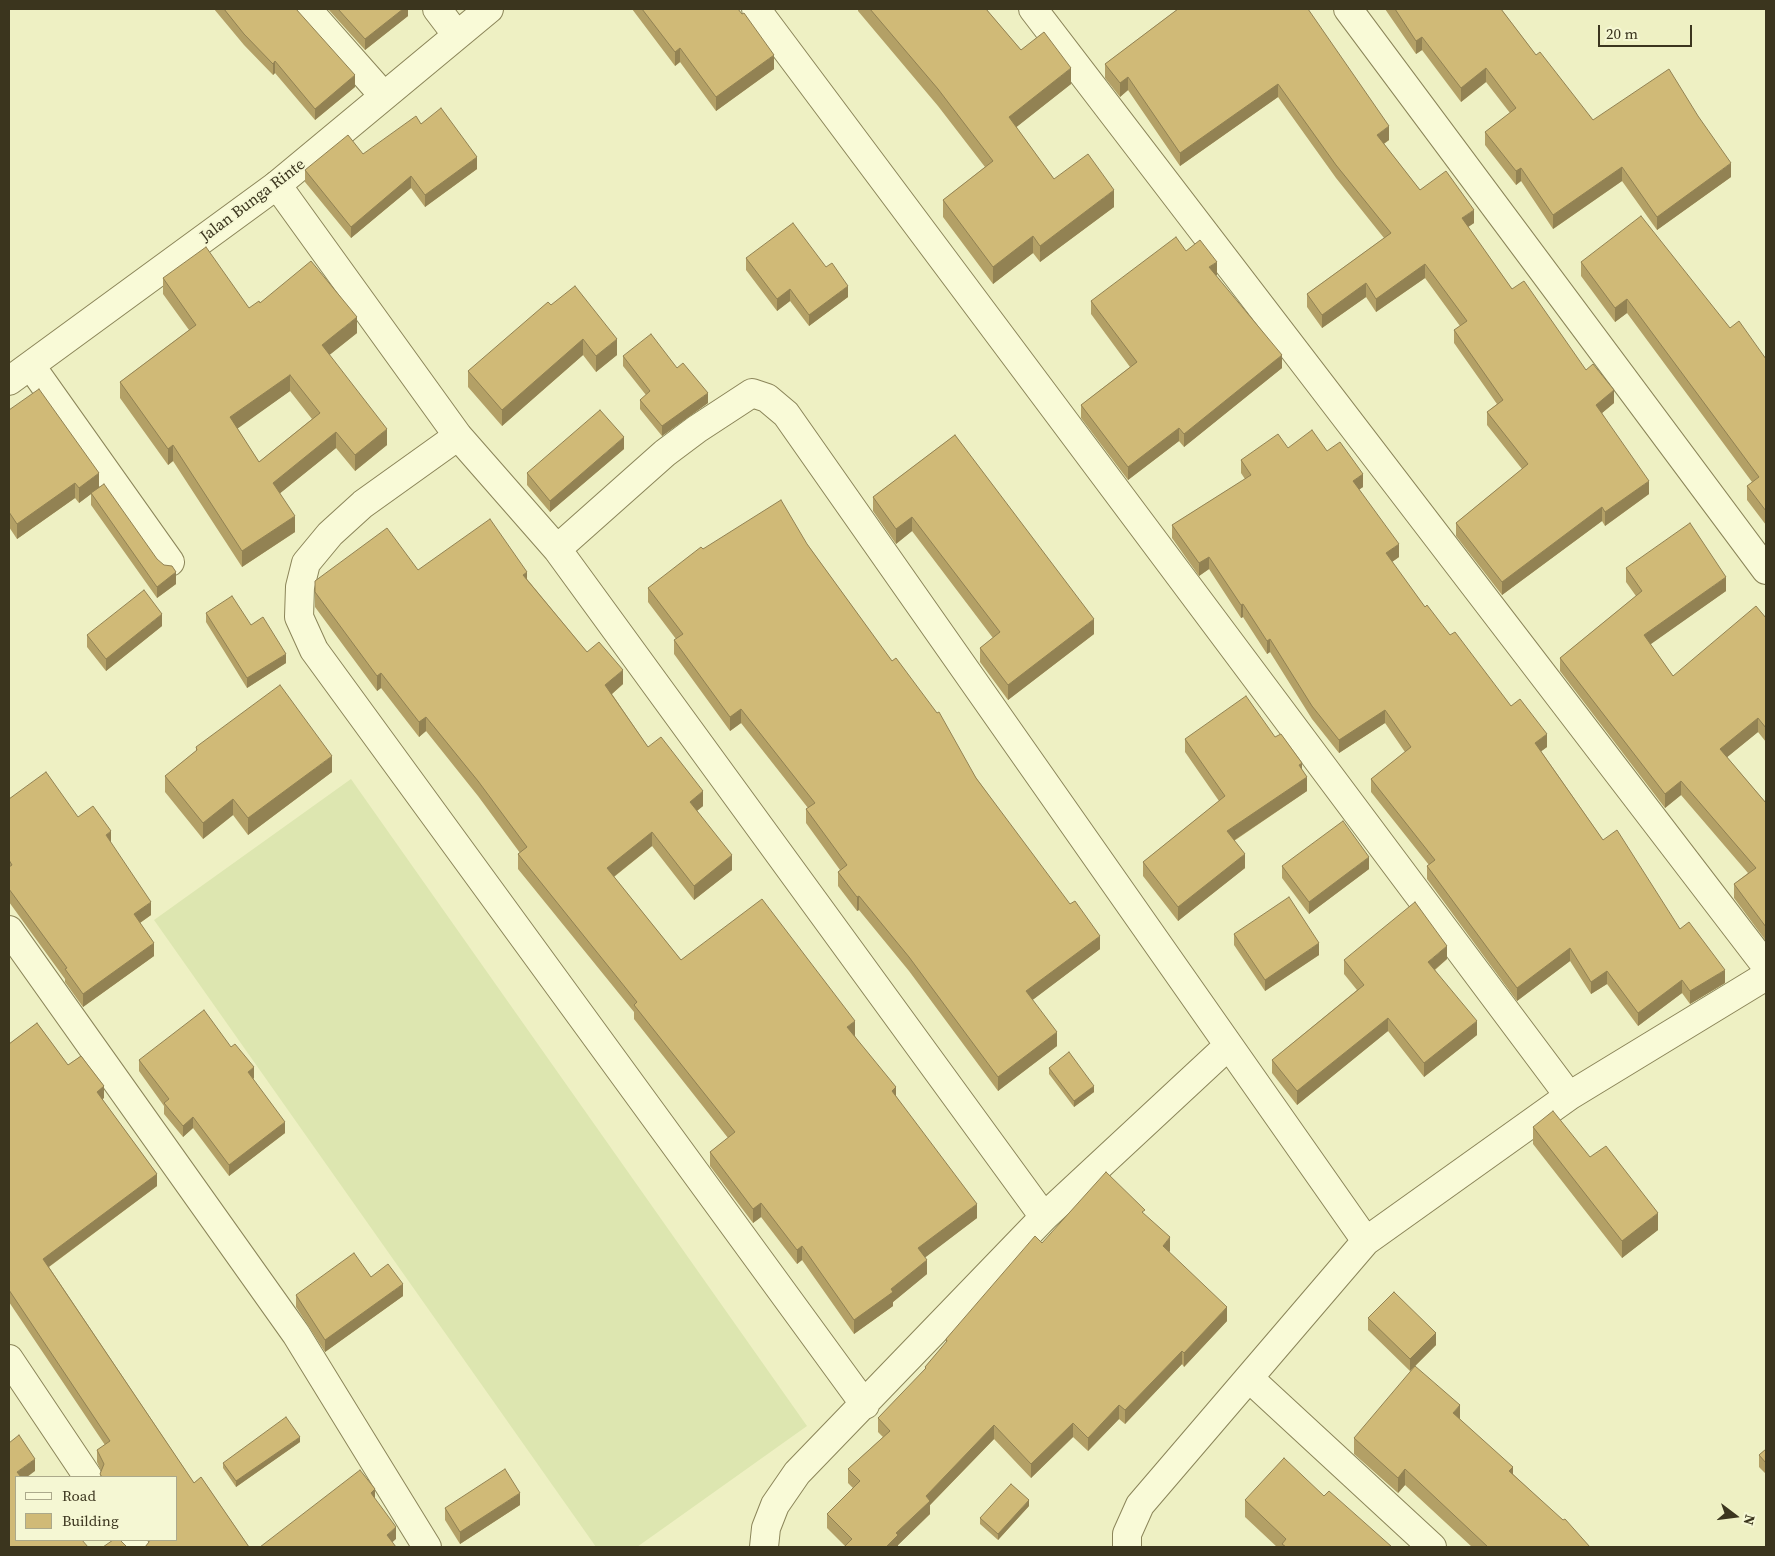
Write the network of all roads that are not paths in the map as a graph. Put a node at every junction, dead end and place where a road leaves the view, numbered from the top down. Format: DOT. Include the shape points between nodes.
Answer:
graph roads {
  1 [pos="307,9"];
  2 [pos="437,9"];
  3 [pos="489,9"];
  4 [pos="756,9"];
  5 [pos="1033,9"];
  6 [pos="1348,9"];
  7 [pos="456,34"];
  8 [pos="383,95"];
  9 [pos="277,185"];
  10 [pos="30,366"];
  11 [pos="9,382"];
  12 [pos="458,436"];
  13 [pos="557,549"];
  14 [pos="170,562"];
  15 [pos="1766,570"];
  16 [pos="9,930"];
  17 [pos="1766,966"];
  18 [pos="1766,976"];
  19 [pos="1228,1046"];
  20 [pos="1569,1096"];
  21 [pos="1044,1218"];
  22 [pos="1366,1241"];
  23 [pos="9,1359"];
  24 [pos="1249,1378"];
  25 [pos="865,1406"];
  26 [pos="87,1476"];
  27 [pos="427,1547"];
  28 [pos="764,1547"];
  29 [pos="1127,1547"];
  30 [pos="1432,1547"];
  1 -- 8 [label="street"];
  2 -- 7 [label="street"];
  3 -- 7 [label="street, Jalan Bunga Rinte"];
  4 -- 20 [label="street"];
  5 -- 17 [label="street"];
  6 -- 15 [label="street"];
  7 -- 8 [label="street, Jalan Bunga Rinte"];
  8 -- 9 [label="street, Jalan Bunga Rinte"];
  9 -- 10 [label="street, Jalan Bunga Rinte"];
  9 -- 12 [label="street"];
  10 -- 11 [label="street, Jalan Bunga Rinte"];
  10 -- 14 [label="street"];
  12 -- 13 [label="street"];
  12 -- 25 [label="street" via="363,504 330,534 306,563 300,587 299,617 314,650"];
  13 -- 19 [label="street" via="697,428 752,393 767,398 786,414"];
  13 -- 21 [label="street"];
  16 -- 27 [label="street" via="296,1334"];
  18 -- 20 [label="street"];
  19 -- 21 [label="street"];
  19 -- 22 [label="street"];
  20 -- 22 [label="street"];
  21 -- 25 [label="street"];
  22 -- 24 [label="street"];
  23 -- 26 [label="street"];
  24 -- 29 [label="street" via="1140,1505 1127,1534"];
  24 -- 30 [label="street"];
  25 -- 28 [label="street" via="797,1473 775,1505 766,1528"];
}
